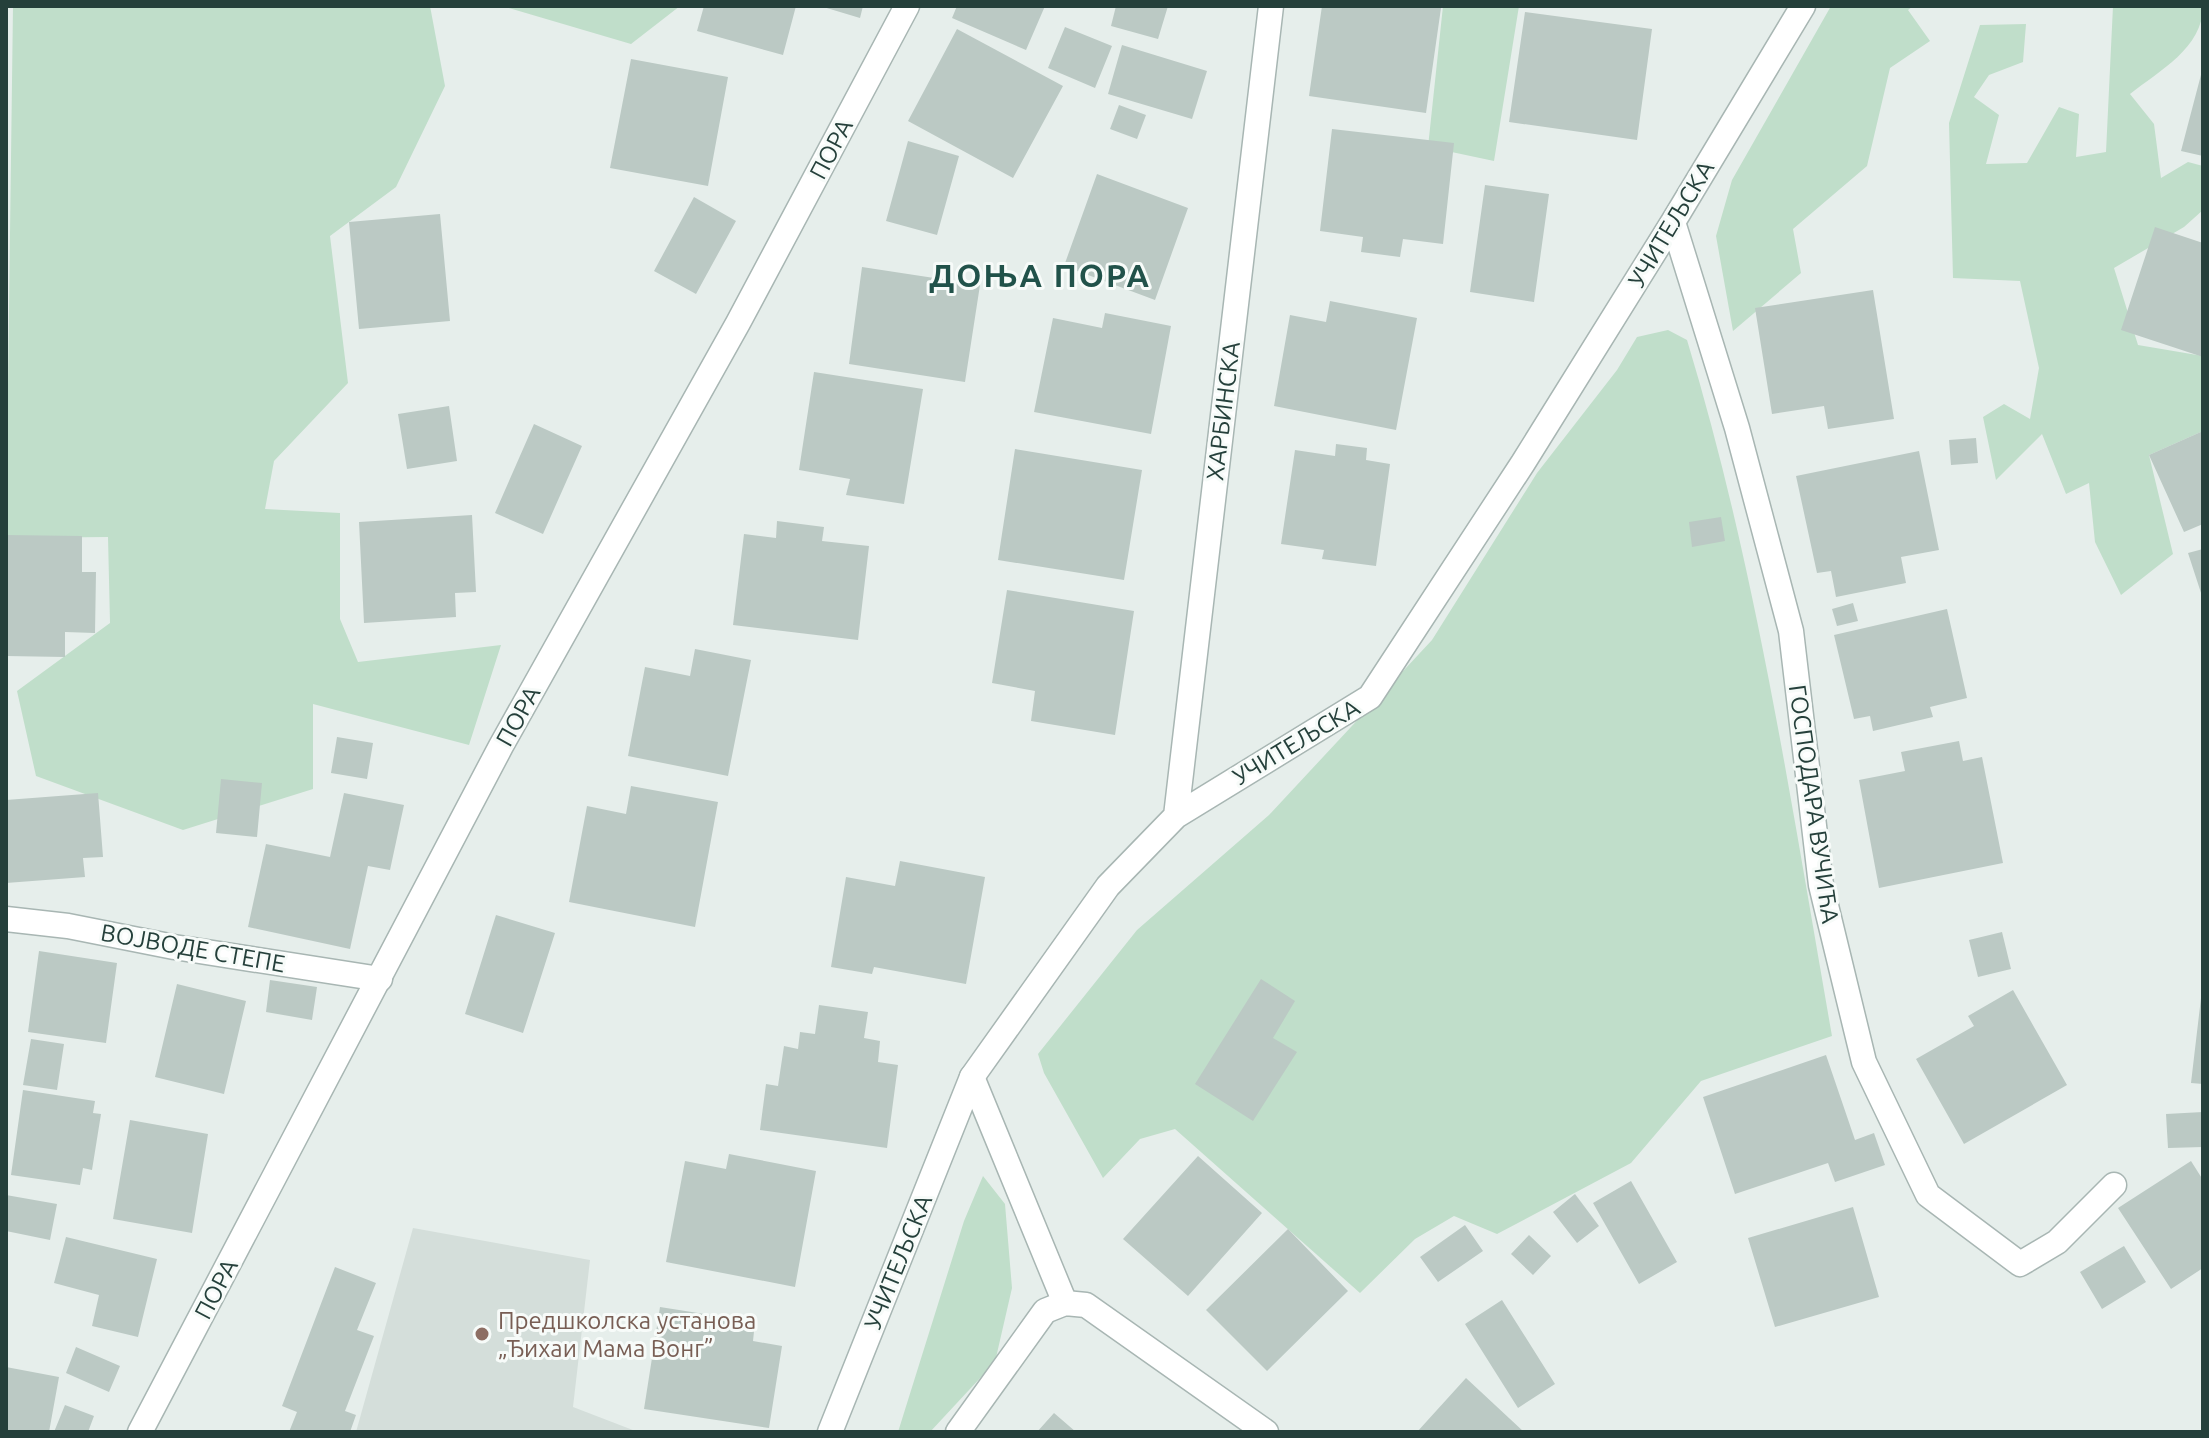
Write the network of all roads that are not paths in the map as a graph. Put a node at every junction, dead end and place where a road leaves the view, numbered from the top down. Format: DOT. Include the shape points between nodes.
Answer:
graph roads {
  1 [pos="907,6"];
  2 [pos="1271,6"];
  3 [pos="1803,6"];
  4 [pos="1673,222"];
  5 [pos="1176,816"];
  6 [pos="6,919"];
  7 [pos="380,979"];
  8 [pos="972,1077"];
  9 [pos="2114,1185"];
  10 [pos="1065,1303"];
  11 [pos="140,1432"];
  12 [pos="830,1432"];
  13 [pos="958,1432"];
  14 [pos="1266,1432"];
  1 -- 7 [label="street, ПОРА" via="731,337 501,746"];
  2 -- 5 [label="street, ХАРБИНСКА"];
  3 -- 4 [label="street, УЧИТЕЉСКА"];
  4 -- 5 [label="street, УЧИТЕЉСКА" via="1370,697"];
  4 -- 9 [label="street, ГОСПОДАРА ВУЧИЋА" via="1737,428 1791,631 1821,885 1864,1062 1928,1195 2020,1264 2057,1242"];
  5 -- 8 [label="street, УЧИТЕЉСКА" via="1108,886"];
  6 -- 7 [label="street, ВОЈВОДЕ СТЕПЕ"];
  7 -- 11 [label="street, ПОРА"];
  8 -- 10 [label="street"];
  8 -- 12 [label="street, УЧИТЕЉСКА"];
  10 -- 13 [label="street" via="1045,1311"];
  10 -- 14 [label="street" via="1086,1305"];
}
